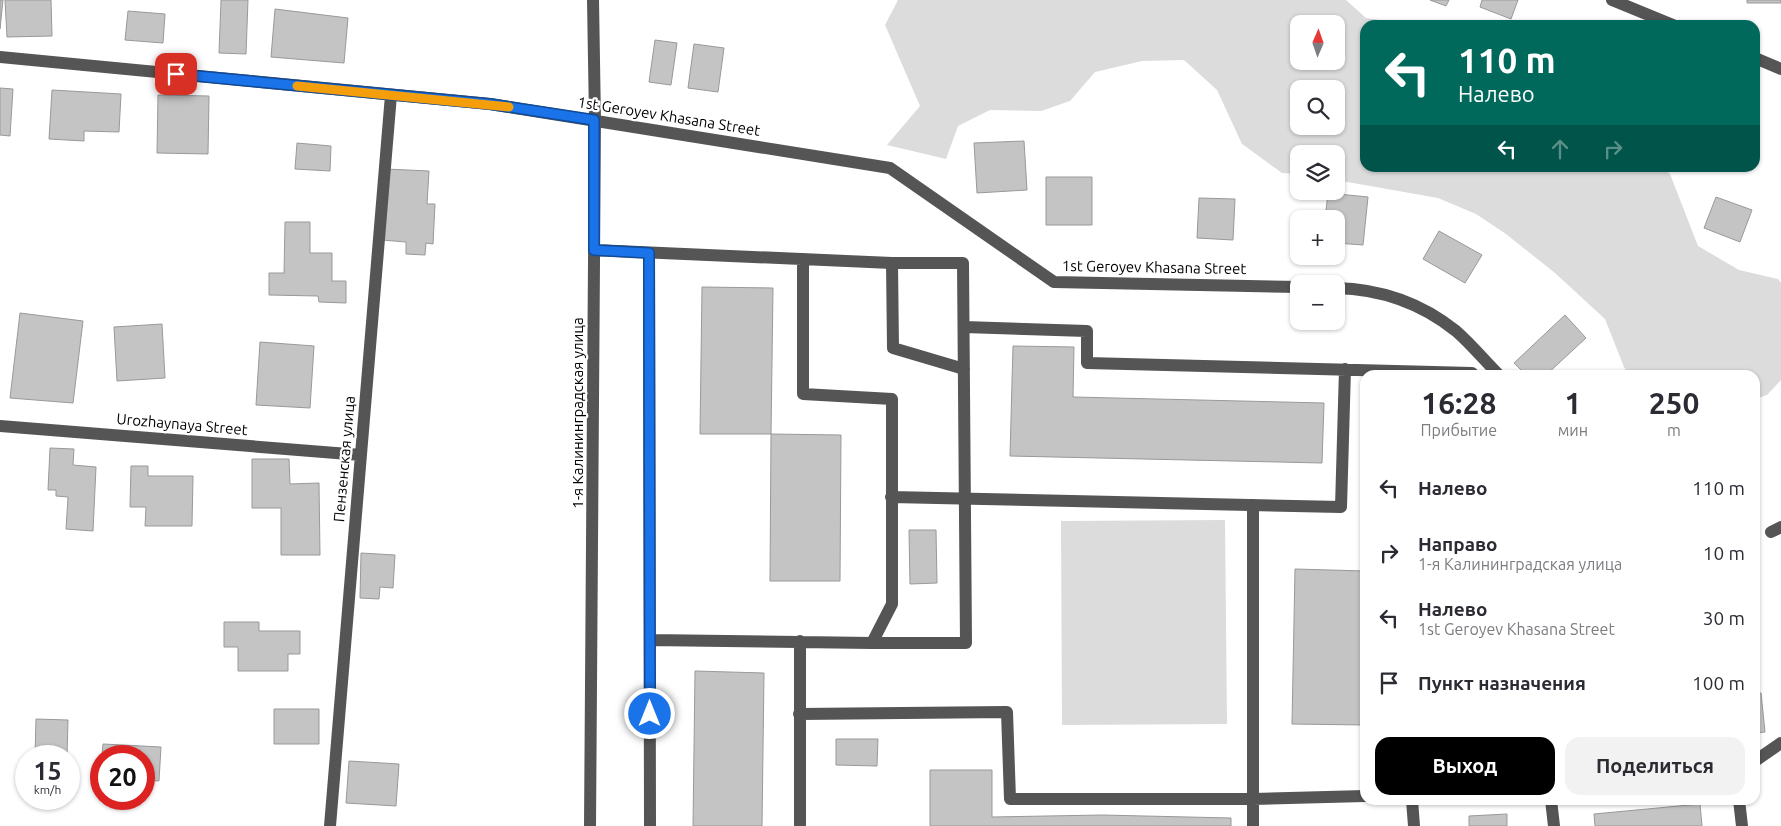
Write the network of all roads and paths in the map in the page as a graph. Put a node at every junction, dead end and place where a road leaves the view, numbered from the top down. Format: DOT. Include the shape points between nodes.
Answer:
graph roads {
  1 [pos="593,0"];
  2 [pos="1612,0"];
  3 [pos="1662,20"];
  4 [pos="0,57"];
  5 [pos="1760,60"];
  6 [pos="1781,69"];
  7 [pos="391,95"];
  8 [pos="594,120"];
  9 [pos="594,250"];
  10 [pos="649,253"];
  11 [pos="803,259"];
  12 [pos="892,263"];
  13 [pos="1290,287"];
  14 [pos="1345,288"];
  15 [pos="964,327"];
  16 [pos="964,369"];
  17 [pos="1345,369"];
  18 [pos="1377,370"];
  19 [pos="1494,370"];
  20 [pos="0,426"];
  21 [pos="361,455"];
  22 [pos="891,497"];
  23 [pos="965,499"];
  24 [pos="1253,505"];
  25 [pos="650,640"];
  26 [pos="800,641"];
  27 [pos="872,643"];
  28 [pos="799,714"];
  29 [pos="1781,743"];
  30 [pos="1760,758"];
  31 [pos="1360,796"];
  32 [pos="1253,798"];
  33 [pos="1412,805"];
  34 [pos="1552,805"];
  35 [pos="1740,805"];
  36 [pos="330,826"];
  37 [pos="590,826"];
  38 [pos="650,826"];
  39 [pos="800,826"];
  40 [pos="1253,826"];
  41 [pos="1414,826"];
  42 [pos="1554,826"];
  43 [pos="1742,826"];
  1 -- 8 [label="street, 1-я Калининградская улица"];
  2 -- 3 [label="street"];
  4 -- 7 [label="street, 1st Geroyev Khasana Street"];
  5 -- 6 [label="street"];
  7 -- 8 [label="street, 1st Geroyev Khasana Street" via="490,104"];
  7 -- 21 [label="street, Пензенская улица"];
  8 -- 9 [label="street, 1-я Калининградская улица"];
  8 -- 13 [label="street, 1st Geroyev Khasana Street" via="890,168 1054,282"];
  9 -- 10 [label="street"];
  9 -- 37 [label="street, 1-я Калининградская улица"];
  10 -- 11 [label="street"];
  10 -- 25 [label="street"];
  11 -- 12 [label="street"];
  11 -- 22 [label="street" via="803,394 892,398"];
  12 -- 15 [label="street" via="963,263"];
  12 -- 16 [label="street" via="893,348"];
  14 -- 19 [label="street" via="1398,297 1434,315 1457,332"];
  15 -- 16 [label="street"];
  15 -- 17 [label="street" via="1087,331 1087,363"];
  16 -- 23 [label="street"];
  17 -- 18 [label="street"];
  17 -- 24 [label="street" via="1341,507"];
  20 -- 21 [label="street, Urozhaynaya Street"];
  21 -- 36 [label="street, Пензенская улица"];
  22 -- 23 [label="street"];
  22 -- 27 [label="street" via="892,604"];
  23 -- 24 [label="street"];
  23 -- 27 [label="street" via="966,642"];
  24 -- 32 [label="street"];
  25 -- 26 [label="street"];
  25 -- 38 [label="street"];
  26 -- 27 [label="street"];
  26 -- 28 [label="street"];
  28 -- 32 [label="street" via="1007,712 1010,799"];
  28 -- 39 [label="street"];
  29 -- 30 [label="street"];
  31 -- 32 [label="street"];
  32 -- 40 [label="street"];
  33 -- 41 [label="street"];
  34 -- 42 [label="street"];
  35 -- 43 [label="street"];
}
